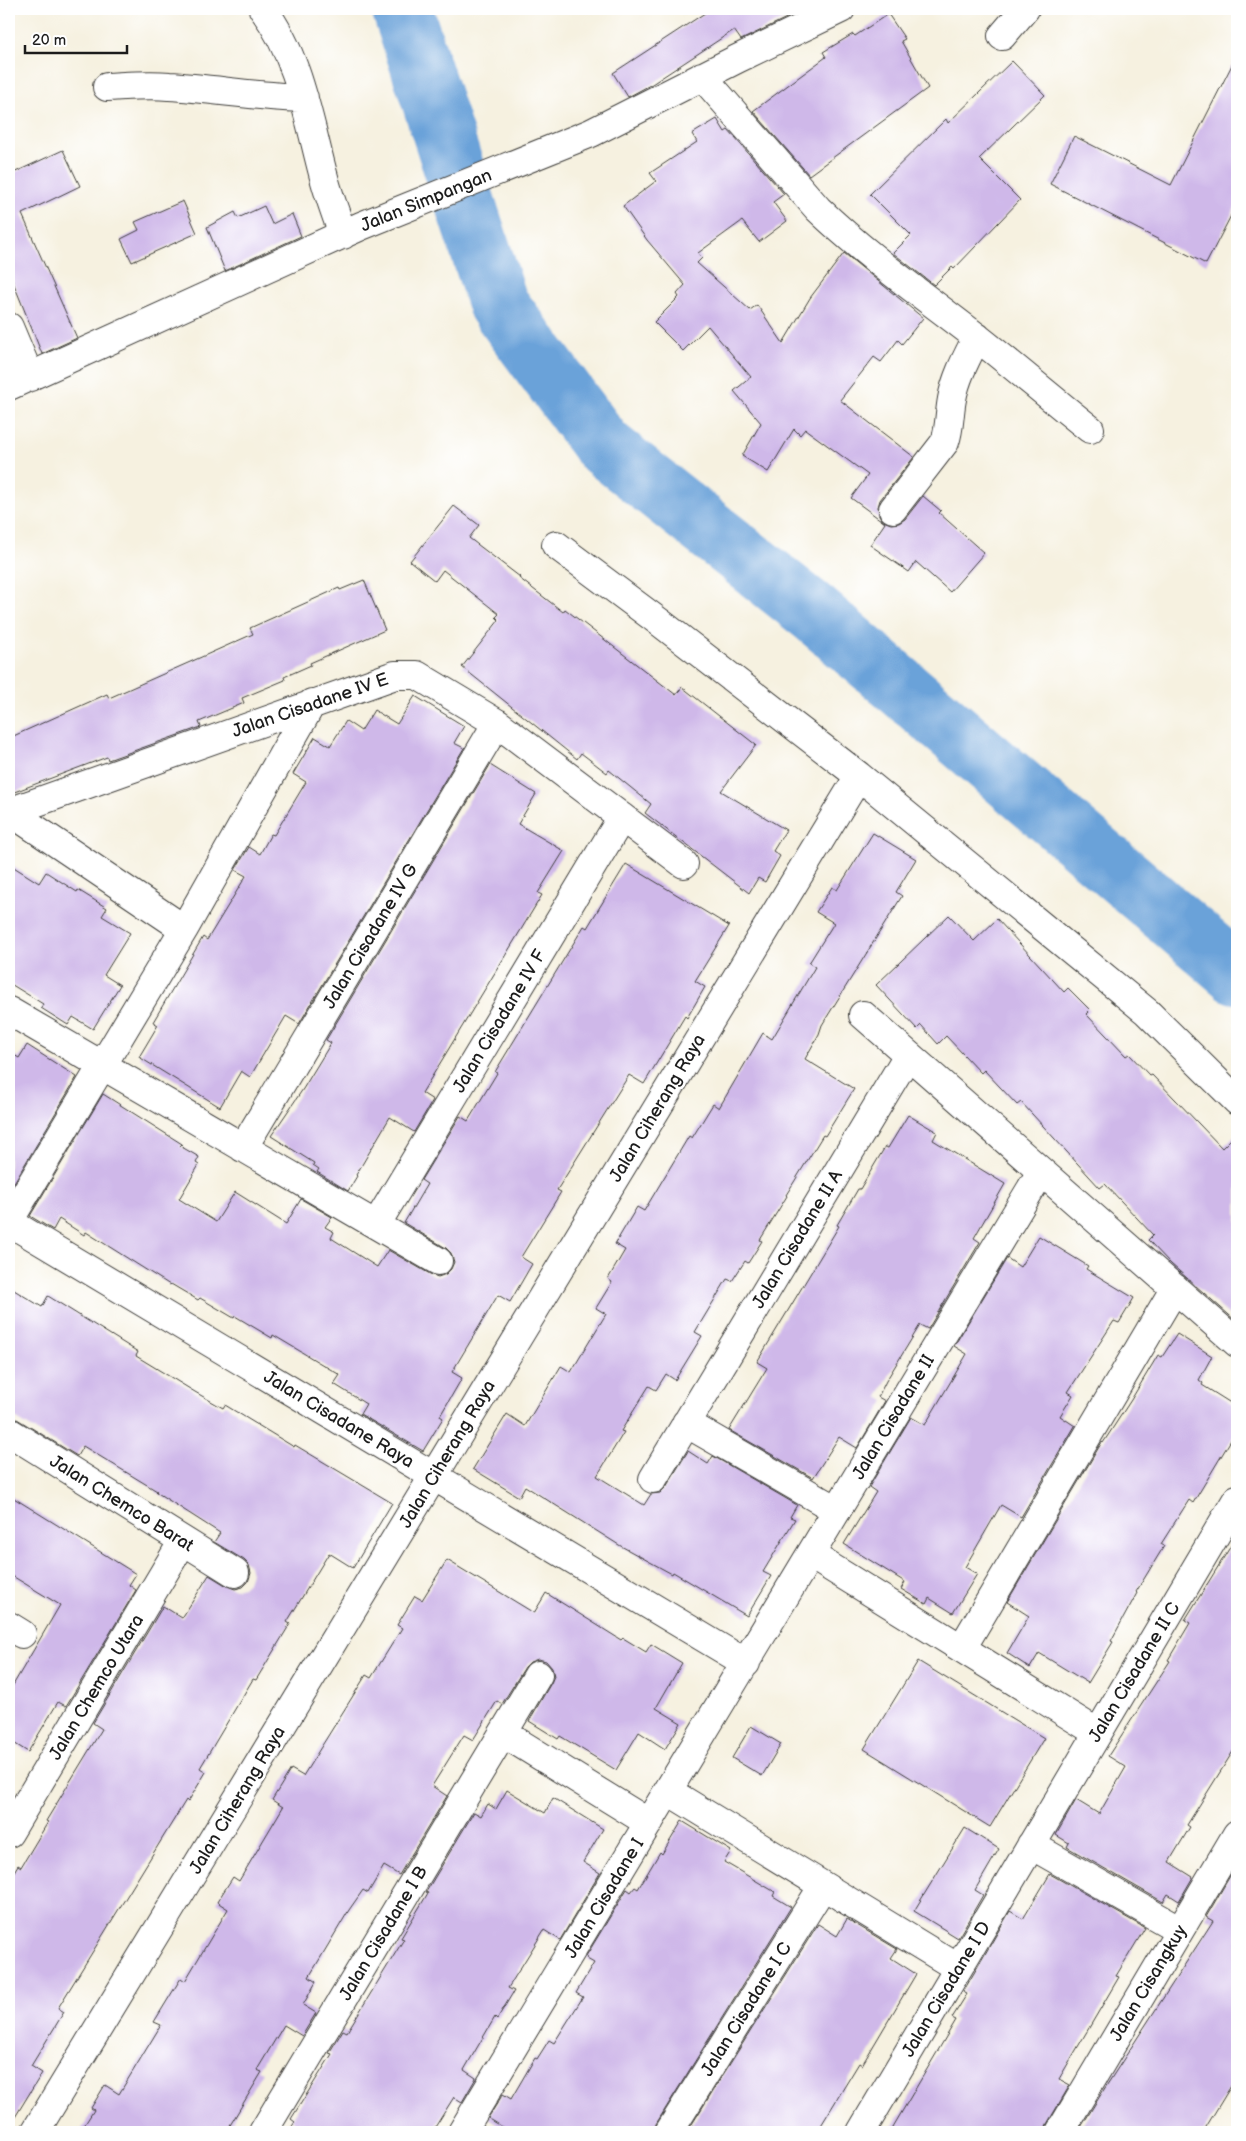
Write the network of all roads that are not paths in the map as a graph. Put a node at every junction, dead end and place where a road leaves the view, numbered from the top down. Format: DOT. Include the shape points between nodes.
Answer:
graph roads {
  1 [pos="263,9"];
  2 [pos="841,9"];
  3 [pos="1025,9"];
  4 [pos="1002,36"];
  5 [pos="702,76"];
  6 [pos="107,87"];
  7 [pos="304,98"];
  8 [pos="352,231"];
  9 [pos="9,327"];
  10 [pos="977,337"];
  11 [pos="20,382"];
  12 [pos="1090,430"];
  13 [pos="894,509"];
  14 [pos="556,545"];
  15 [pos="312,703"];
  16 [pos="497,723"];
  17 [pos="859,776"];
  18 [pos="9,811"];
  19 [pos="622,817"];
  20 [pos="684,864"];
  21 [pos="184,929"];
  22 [pos="9,1011"];
  23 [pos="863,1015"];
  24 [pos="908,1055"];
  25 [pos="102,1065"];
  26 [pos="1237,1101"];
  27 [pos="243,1148"];
  28 [pos="1041,1172"];
  29 [pos="9,1221"];
  30 [pos="376,1225"];
  31 [pos="438,1261"];
  32 [pos="1175,1288"];
  33 [pos="1237,1343"];
  34 [pos="686,1423"];
  35 [pos="9,1432"];
  36 [pos="434,1476"];
  37 [pos="653,1479"];
  38 [pos="1237,1499"];
  39 [pos="837,1510"];
  40 [pos="183,1541"];
  41 [pos="810,1555"];
  42 [pos="235,1573"];
  43 [pos="962,1648"];
  44 [pos="746,1663"];
  45 [pos="538,1675"];
  46 [pos="1098,1733"];
  47 [pos="503,1734"];
  48 [pos="668,1791"];
  49 [pos="649,1824"];
  50 [pos="9,1833"];
  51 [pos="1237,1834"];
  52 [pos="1031,1845"];
  53 [pos="823,1886"];
  54 [pos="1180,1930"];
  55 [pos="958,1968"];
  56 [pos="35,2132"];
  57 [pos="263,2132"];
  58 [pos="462,2132"];
  59 [pos="669,2132"];
  60 [pos="861,2132"];
  61 [pos="1060,2132"];
  1 -- 7 [label="street" via="277,28"];
  2 -- 5 [label="street, Jalan Simpangan"];
  3 -- 4 [label="street"];
  5 -- 8 [label="street, Jalan Simpangan" via="590,133"];
  5 -- 10 [label="street" via="835,226"];
  6 -- 7 [label="street" via="166,85 266,97"];
  7 -- 8 [label="street" via="326,182"];
  8 -- 11 [label="street, Jalan Simpangan"];
  9 -- 11 [label="street"];
  10 -- 12 [label="street"];
  10 -- 13 [label="street" via="952,398 945,442"];
  14 -- 17 [label="street"];
  15 -- 16 [label="street, Jalan Cisadane IV E" via="395,675 417,675"];
  15 -- 18 [label="street, Jalan Cisadane IV E"];
  15 -- 21 [label="street"];
  16 -- 19 [label="street, Jalan Cisadane IV E"];
  16 -- 27 [label="street, Jalan Cisadane IV G"];
  17 -- 26 [label="street" via="1147,1012"];
  17 -- 36 [label="street, Jalan Ciherang Raya"];
  18 -- 21 [label="street"];
  19 -- 20 [label="street, Jalan Cisadane IV E"];
  19 -- 30 [label="street, Jalan Cisadane IV F"];
  21 -- 25 [label="street"];
  22 -- 25 [label="street"];
  23 -- 24 [label="street"];
  24 -- 28 [label="street"];
  24 -- 34 [label="street, Jalan Cisadane II A"];
  25 -- 27 [label="street"];
  25 -- 29 [label="street"];
  27 -- 30 [label="street"];
  28 -- 32 [label="street"];
  28 -- 39 [label="street, Jalan Cisadane II"];
  29 -- 36 [label="street, Jalan Cisadane Raya"];
  30 -- 31 [label="street"];
  32 -- 33 [label="street"];
  32 -- 43 [label="street"];
  34 -- 37 [label="street, Jalan Cisadane II A"];
  34 -- 39 [label="street"];
  35 -- 40 [label="street, Jalan Chemco Barat"];
  36 -- 44 [label="street, Jalan Cisadane Raya"];
  36 -- 56 [label="street, Jalan Ciherang Raya"];
  38 -- 46 [label="street, Jalan Cisadane II C"];
  39 -- 41 [label="street, Jalan Cisadane II"];
  40 -- 42 [label="street, Jalan Chemco Barat"];
  40 -- 50 [label="street, Jalan Chemco Utara"];
  41 -- 43 [label="street"];
  41 -- 44 [label="street, Jalan Cisadane II"];
  43 -- 46 [label="street"];
  44 -- 48 [label="street, Jalan Cisadane I"];
  45 -- 47 [label="street, Jalan Cisadane I B"];
  46 -- 52 [label="street, Jalan Cisadane II C"];
  47 -- 49 [label="street"];
  47 -- 57 [label="street, Jalan Cisadane I B"];
  48 -- 49 [label="street, Jalan Cisadane I"];
  48 -- 53 [label="street"];
  49 -- 58 [label="street, Jalan Cisadane I"];
  51 -- 54 [label="street, Jalan Cisangkuy"];
  52 -- 54 [label="street"];
  52 -- 55 [label="street, Jalan Cisadane I D"];
  53 -- 55 [label="street"];
  53 -- 59 [label="street, Jalan Cisadane I C"];
  54 -- 61 [label="street, Jalan Cisangkuy"];
  55 -- 60 [label="street, Jalan Cisadane I D"];
}
